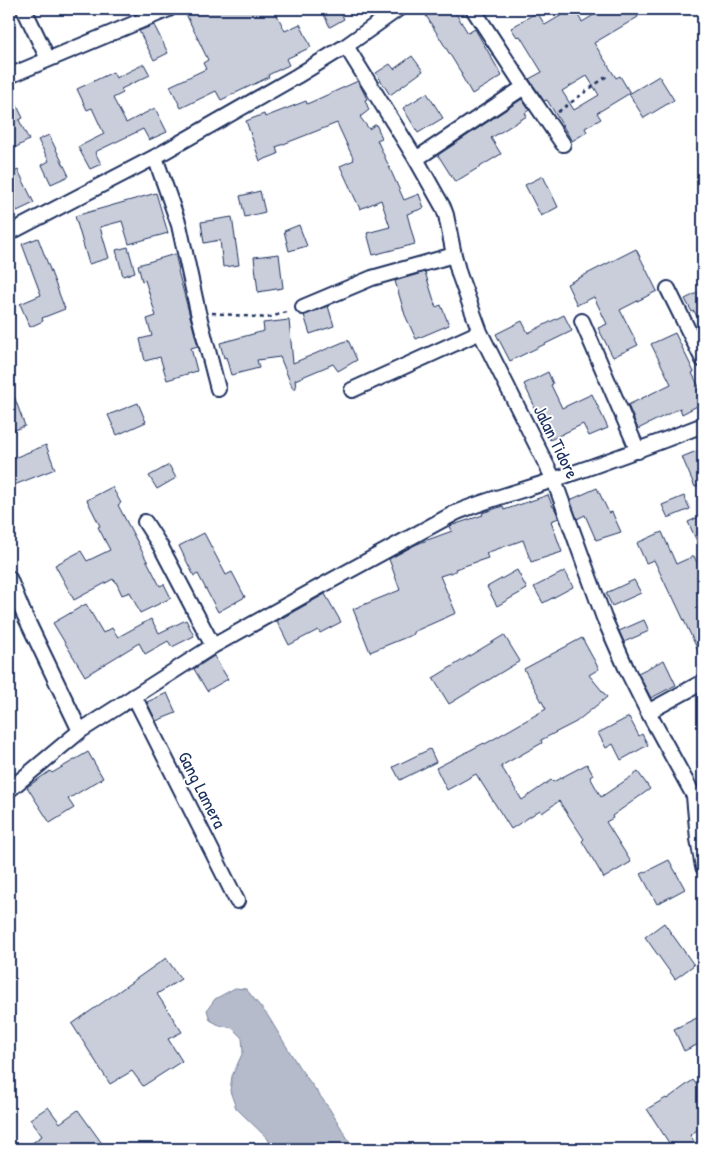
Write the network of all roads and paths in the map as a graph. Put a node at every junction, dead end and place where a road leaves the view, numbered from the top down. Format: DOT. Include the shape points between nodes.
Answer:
graph roads {
  1 [pos="24,9"];
  2 [pos="170,9"];
  3 [pos="398,9"];
  4 [pos="473,9"];
  5 [pos="346,46"];
  6 [pos="48,59"];
  7 [pos="9,76"];
  8 [pos="607,76"];
  9 [pos="524,88"];
  10 [pos="547,121"];
  11 [pos="563,144"];
  12 [pos="156,157"];
  13 [pos="416,159"];
  14 [pos="9,233"];
  15 [pos="454,255"];
  16 [pos="668,289"];
  17 [pos="303,307"];
  18 [pos="198,312"];
  19 [pos="582,321"];
  20 [pos="480,332"];
  21 [pos="703,360"];
  22 [pos="218,389"];
  23 [pos="352,390"];
  24 [pos="703,425"];
  25 [pos="638,451"];
  26 [pos="554,480"];
  27 [pos="146,522"];
  28 [pos="9,578"];
  29 [pos="213,646"];
  30 [pos="703,682"];
  31 [pos="134,696"];
  32 [pos="648,712"];
  33 [pos="80,731"];
  34 [pos="9,790"];
  35 [pos="698,793"];
  36 [pos="703,867"];
  37 [pos="236,901"];
  1 -- 6 [label="street"];
  2 -- 6 [label="street"];
  3 -- 5 [label="street"];
  4 -- 9 [label="street"];
  5 -- 12 [label="street"];
  5 -- 13 [label="street, Jalan Tidore"];
  6 -- 7 [label="street"];
  8 -- 10 [label="path"];
  9 -- 10 [label="street"];
  9 -- 13 [label="street"];
  10 -- 11 [label="street"];
  12 -- 14 [label="street"];
  12 -- 18 [label="street" via="179,225"];
  13 -- 15 [label="street, Jalan Tidore" via="446,214"];
  15 -- 17 [label="street" via="372,278"];
  15 -- 20 [label="street, Jalan Tidore"];
  16 -- 21 [label="street"];
  17 -- 18 [label="path" via="267,318"];
  18 -- 22 [label="street"];
  19 -- 25 [label="street"];
  20 -- 23 [label="street"];
  20 -- 26 [label="street, Jalan Tidore"];
  24 -- 25 [label="street"];
  25 -- 26 [label="street"];
  26 -- 29 [label="street" via="455,513"];
  26 -- 32 [label="street, Jalan Tidore" via="604,618"];
  27 -- 29 [label="street"];
  28 -- 33 [label="street"];
  29 -- 31 [label="street"];
  30 -- 32 [label="street"];
  31 -- 33 [label="street"];
  31 -- 37 [label="street, Gang Lamera"];
  32 -- 35 [label="street, Jalan Tidore"];
  33 -- 34 [label="street"];
  35 -- 36 [label="street, Jalan Tidore" via="698,839"];
}
